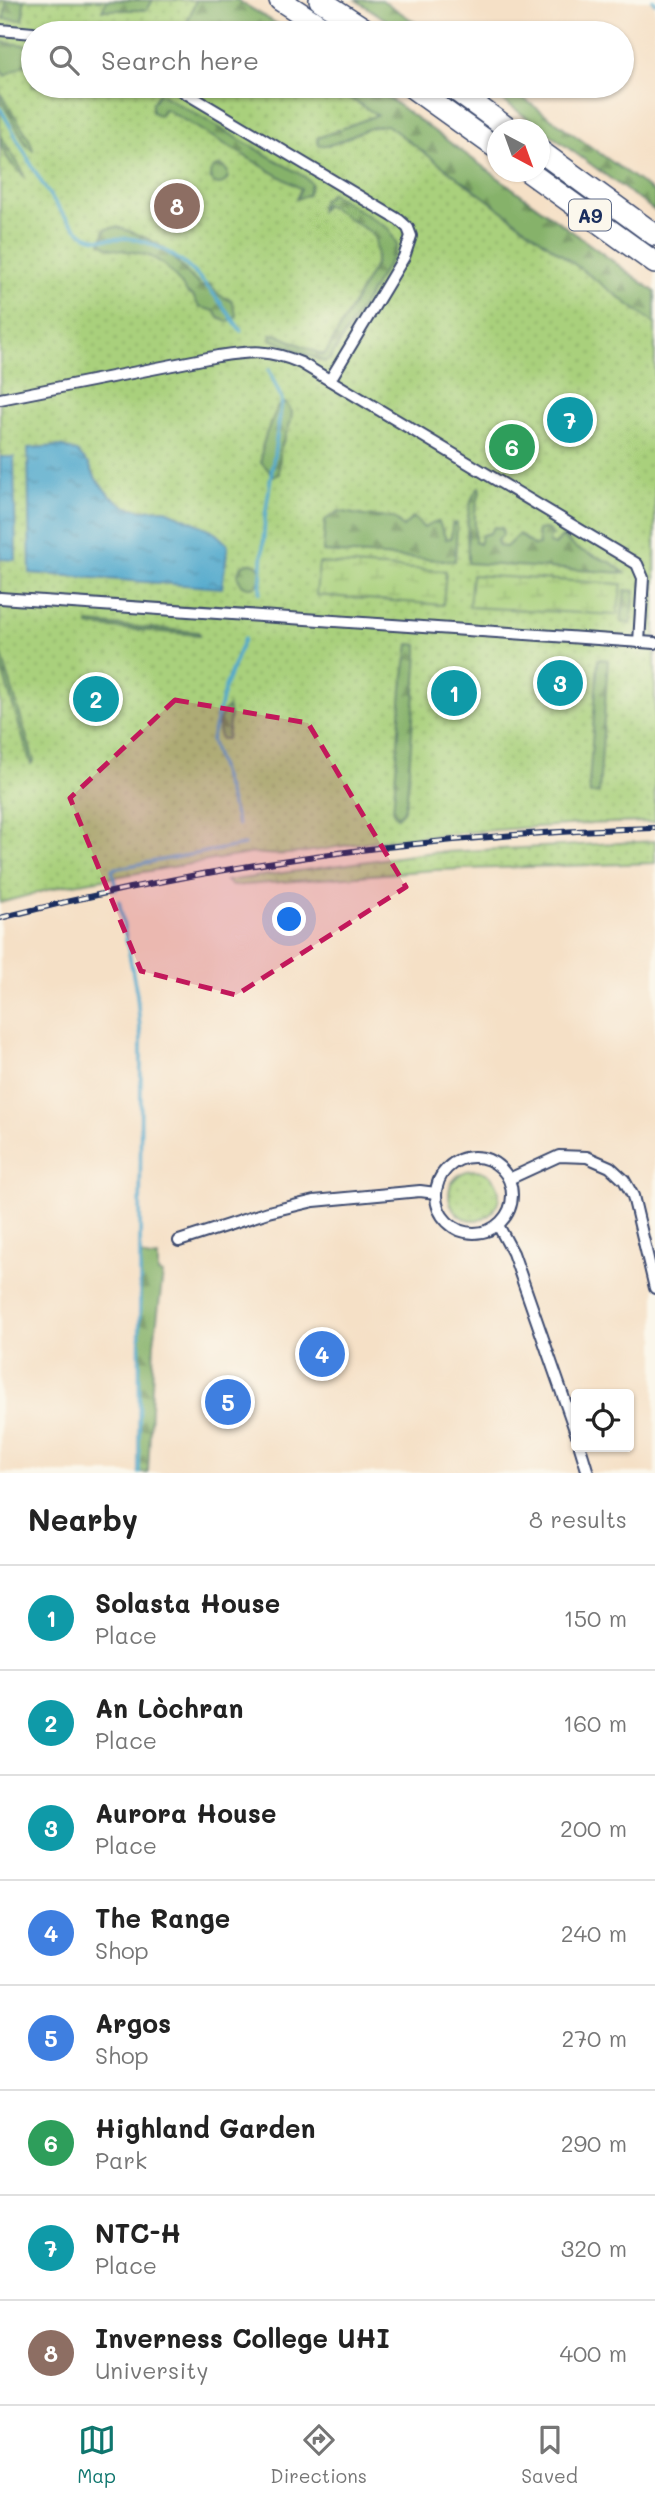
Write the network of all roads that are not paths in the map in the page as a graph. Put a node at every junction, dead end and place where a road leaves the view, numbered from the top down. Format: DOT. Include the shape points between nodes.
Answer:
graph roads {
  1 [pos="280,0"];
  2 [pos="320,0"];
  3 [pos="312,21"];
  4 [pos="352,21"];
  5 [pos="0,30"];
  6 [pos="21,32"];
  7 [pos="194,98"];
  8 [pos="427,98"];
  9 [pos="466,98"];
  10 [pos="495,119"];
  11 [pos="487,141"];
  12 [pos="550,158"];
  13 [pos="543,182"];
  14 [pos="655,235"];
  15 [pos="654,262"];
  16 [pos="330,380"];
  17 [pos="0,399"];
  18 [pos="0,598"];
  19 [pos="639,642"];
  20 [pos="655,643"];
  21 [pos="509,1179"];
  22 [pos="436,1193"];
  23 [pos="498,1225"];
  24 [pos="179,1241"];
  25 [pos="655,1288"];
  26 [pos="571,1419"];
  27 [pos="582,1452"];
  28 [pos="588,1473"];
  1 -- 3 [label="highway"];
  2 -- 4 [label="highway"];
  5 -- 6 [label="street"];
  7 -- 16 [label="street" via="408,228 411,236 404,257"];
  8 -- 11 [label="highway"];
  9 -- 10 [label="highway"];
  12 -- 14 [label="highway, A9"];
  13 -- 15 [label="highway, A9"];
  16 -- 17 [label="street" via="281,354 245,352"];
  16 -- 19 [label="street" via="636,564 643,578"];
  18 -- 19 [label="street"];
  19 -- 20 [label="street"];
  21 -- 22 [label="street" via="486,1158 466,1158 445,1170"];
  21 -- 23 [label="street" via="512,1199"];
  21 -- 25 [label="street" via="559,1156 587,1157 610,1167 624,1180 636,1204"];
  22 -- 23 [label="street" via="444,1219 455,1228 481,1232"];
  22 -- 24 [label="street" via="314,1201"];
  23 -- 26 [label="street" via="513,1253"];
  27 -- 28 [label="street"];
}
